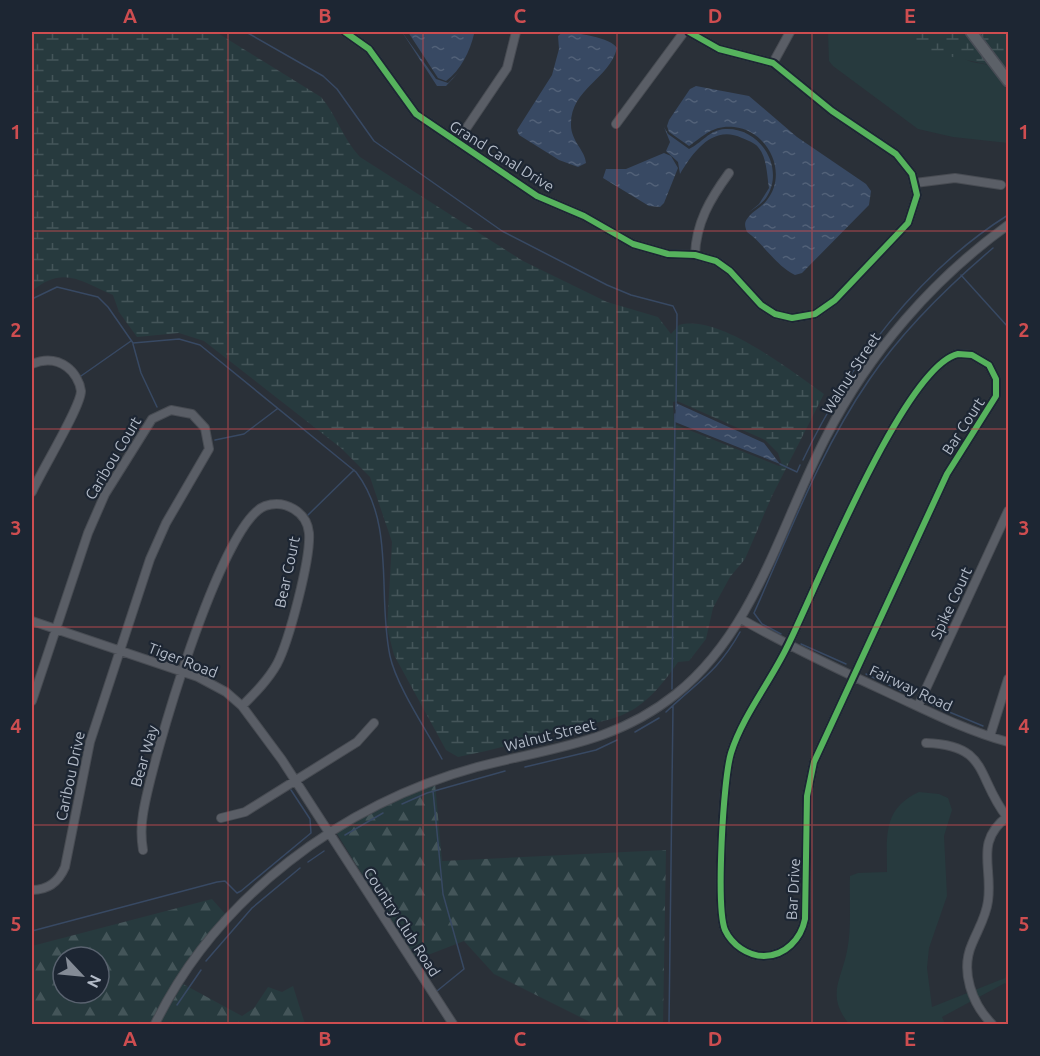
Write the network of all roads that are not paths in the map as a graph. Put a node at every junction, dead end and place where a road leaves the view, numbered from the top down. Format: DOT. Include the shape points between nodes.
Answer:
graph roads {
  1 [pos="345,32"];
  2 [pos="516,32"];
  3 [pos="684,32"];
  4 [pos="689,32"];
  5 [pos="790,32"];
  6 [pos="971,32"];
  7 [pos="774,63"];
  8 [pos="1008,81"];
  9 [pos="616,124"];
  10 [pos="457,142"];
  11 [pos="729,173"];
  12 [pos="915,183"];
  13 [pos="1001,185"];
  14 [pos="1008,225"];
  15 [pos="695,255"];
  16 [pos="32,364"];
  17 [pos="32,492"];
  18 [pos="1008,511"];
  19 [pos="741,618"];
  20 [pos="32,621"];
  21 [pos="56,629"];
  22 [pos="788,645"];
  23 [pos="120,651"];
  24 [pos="184,672"];
  25 [pos="854,676"];
  26 [pos="1008,679"];
  27 [pos="32,701"];
  28 [pos="242,706"];
  29 [pos="918,706"];
  30 [pos="374,723"];
  31 [pos="990,736"];
  32 [pos="1008,741"];
  33 [pos="926,743"];
  34 [pos="294,779"];
  35 [pos="1008,816"];
  36 [pos="221,818"];
  37 [pos="329,833"];
  38 [pos="143,850"];
  39 [pos="32,890"];
  40 [pos="155,1024"];
  41 [pos="453,1024"];
  42 [pos="992,1024"];
  1 -- 10 [label="street, Grand Canal Drive" via="369,49 411,110"];
  2 -- 10 [label="street" via="507,68"];
  3 -- 9 [label="street"];
  4 -- 7 [label="street" via="719,49"];
  5 -- 7 [label="street"];
  6 -- 8 [label="main road"];
  7 -- 12 [label="street" via="832,111 896,154 910,169"];
  10 -- 15 [label="street, Grand Canal Drive" via="537,196 584,216 633,244 668,254"];
  11 -- 15 [label="street" via="707,204"];
  12 -- 13 [label="street" via="955,178"];
  12 -- 15 [label="street, Grand Canal Drive" via="916,203 908,223 835,300 815,315 792,318 770,311 726,268"];
  14 -- 19 [label="street, Walnut Street" via="921,302 868,367 826,436"];
  16 -- 17 [label="street" via="50,360 65,365 74,373 81,392 76,411"];
  18 -- 29 [label="street, Spike Court"];
  19 -- 22 [label="street, Fairway Road"];
  19 -- 37 [label="street, Walnut Street" via="721,649 690,683 626,726 580,744 439,779 380,804"];
  20 -- 21 [label="street, Tiger Road"];
  21 -- 23 [label="street, Tiger Road"];
  21 -- 23 [label="street, Caribou Court" via="88,532 117,473 152,419 167,411 184,411 195,416 205,428 209,449 157,542"];
  21 -- 27 [label="street"];
  22 -- 25 [label="street, Fairway Road"];
  22 -- 25 [label="street, Bar Drive" via="736,739 725,781 722,918 732,941 749,953 767,956 781,952 802,928 809,778"];
  22 -- 25 [label="street, Bar Court" via="870,471 912,400 946,359 965,354 979,358 996,379 994,402 947,474"];
  23 -- 24 [label="street, Tiger Road"];
  23 -- 39 [label="street, Caribou Drive" via="84,765 66,867 53,883"];
  24 -- 28 [label="street, Tiger Road" via="212,684"];
  24 -- 28 [label="street, Bear Court" via="217,577 250,517 269,505 295,510 306,522 309,539 285,644 272,673"];
  24 -- 38 [label="street, Bear Way" via="148,789 142,818"];
  25 -- 29 [label="street, Fairway Road"];
  26 -- 31 [label="street"];
  28 -- 34 [label="street, Tiger Road"];
  29 -- 31 [label="street, Fairway Road"];
  30 -- 34 [label="street" via="357,742"];
  31 -- 32 [label="street, Fairway Road"];
  33 -- 35 [label="street" via="946,745 976,760 994,800"];
  34 -- 36 [label="street" via="244,812"];
  34 -- 37 [label="street, Tiger Road"];
  35 -- 42 [label="street" via="994,831 987,848 987,908 968,960 971,991"];
  37 -- 40 [label="street, Walnut Street" via="282,868 232,914 185,974"];
  37 -- 41 [label="street, Country Club Road"];
}
